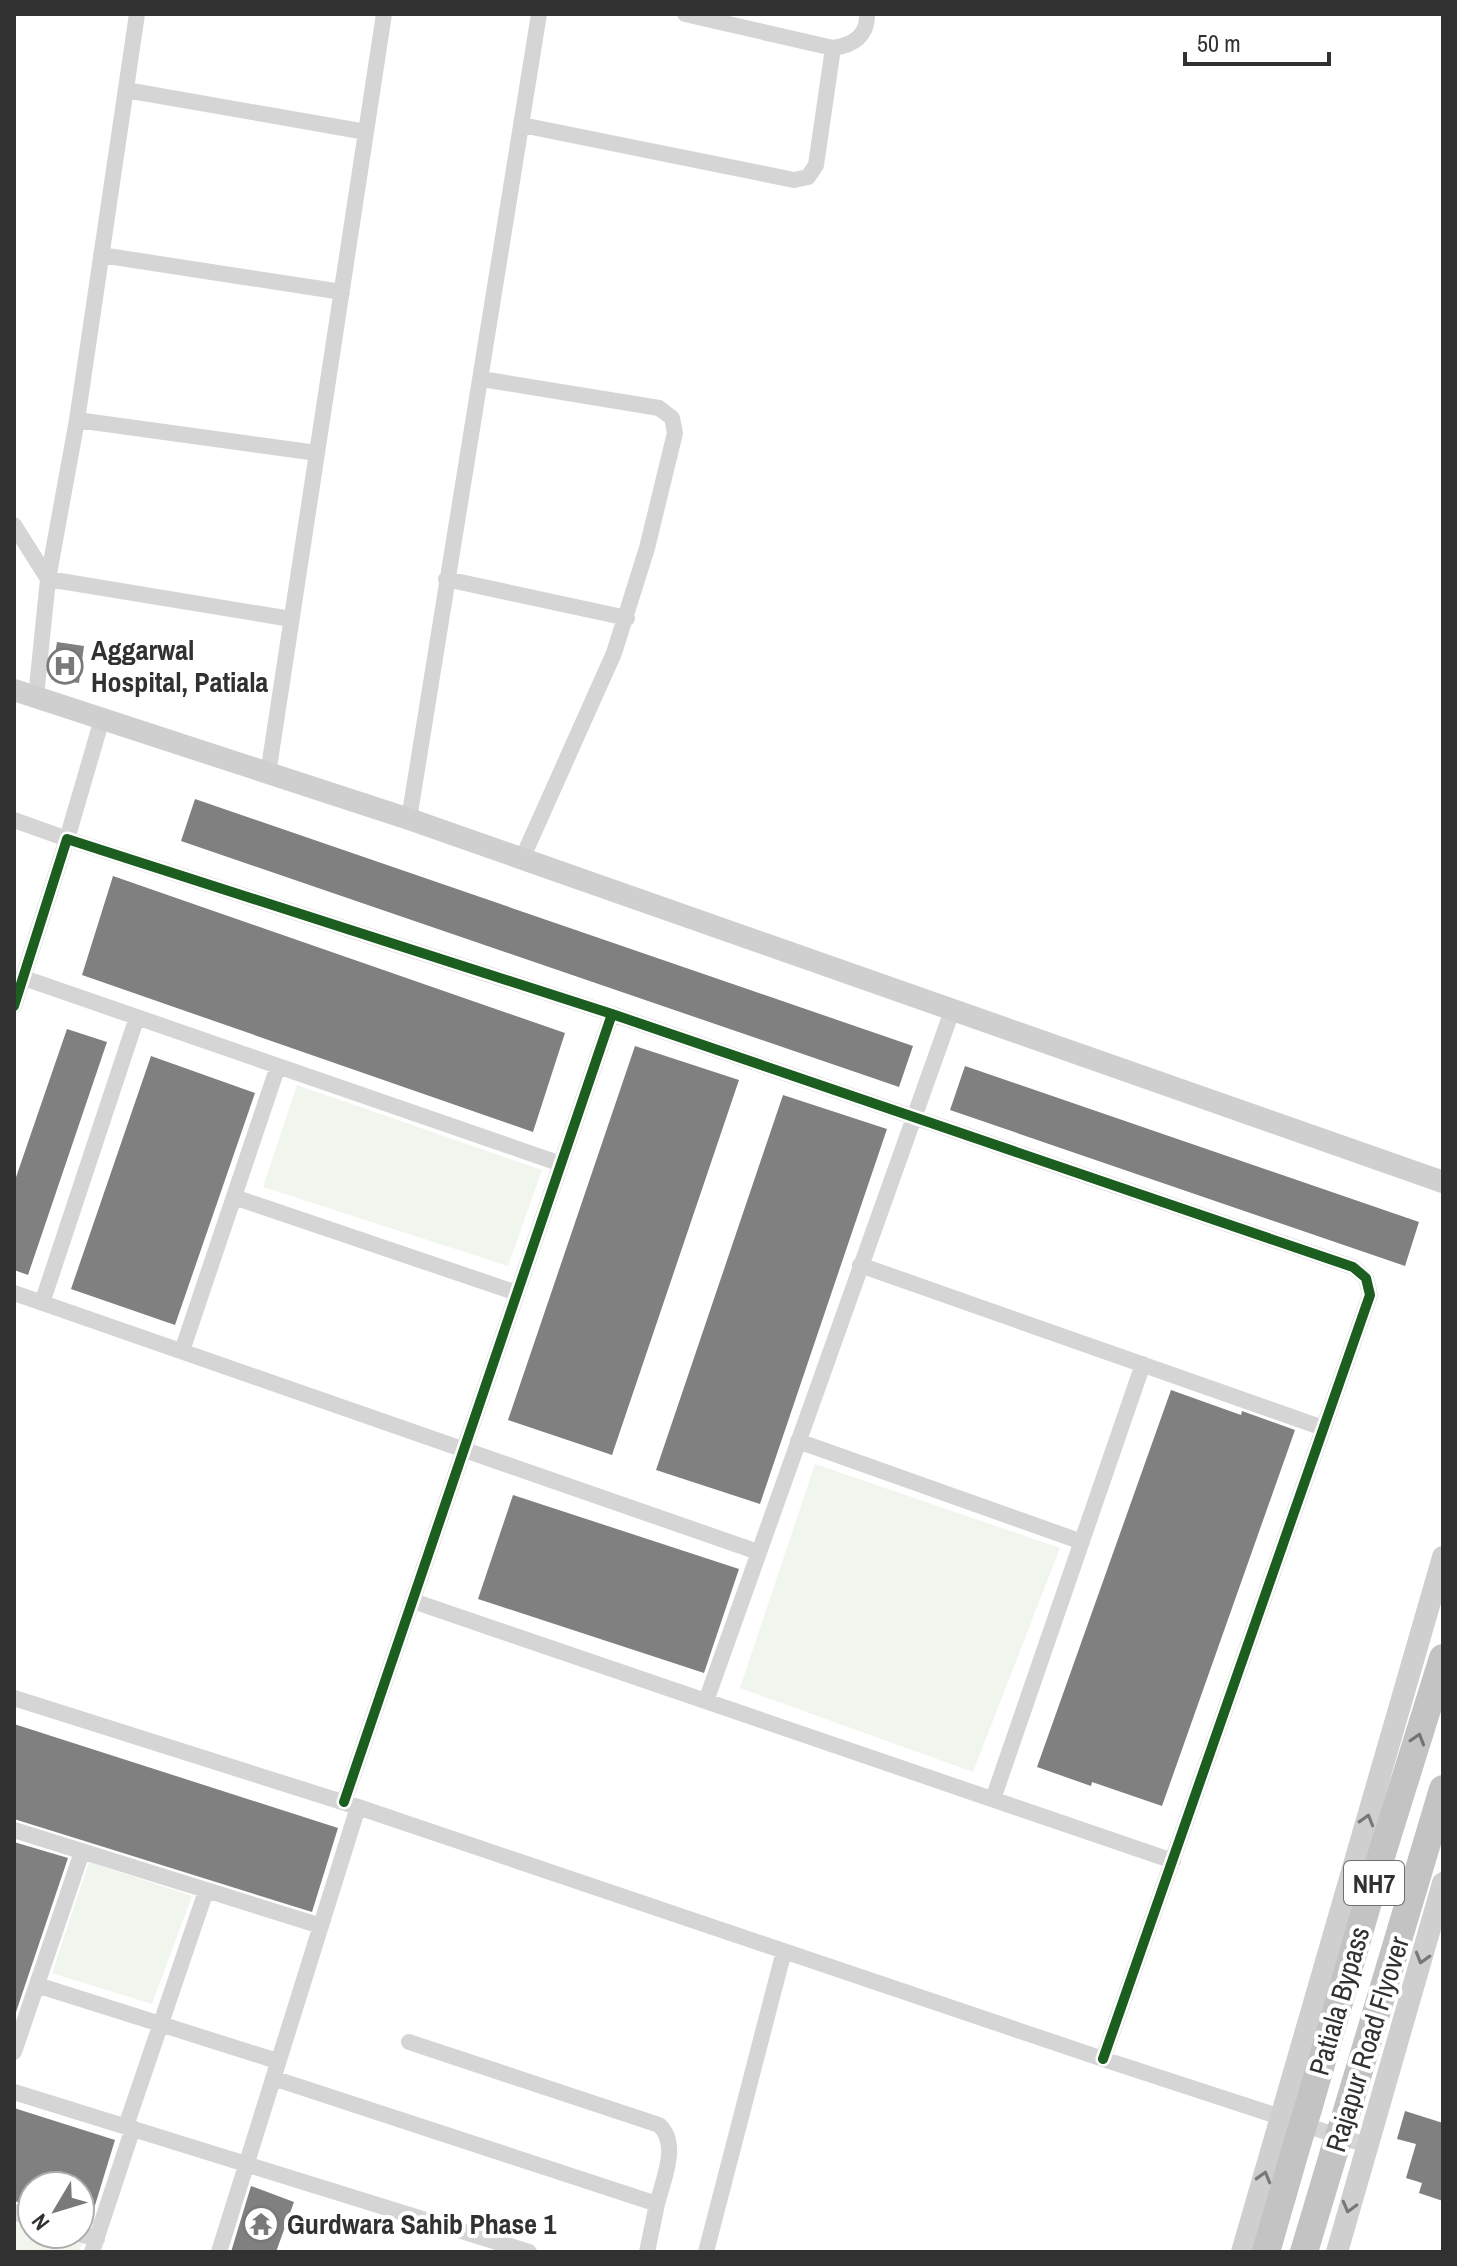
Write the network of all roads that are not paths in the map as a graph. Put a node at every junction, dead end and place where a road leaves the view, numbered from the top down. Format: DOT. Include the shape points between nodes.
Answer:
graph roads {
  1 [pos="137,14"];
  2 [pos="384,14"];
  3 [pos="539,14"];
  4 [pos="685,14"];
  5 [pos="867,14"];
  6 [pos="833,48"];
  7 [pos="126,90"];
  8 [pos="522,125"];
  9 [pos="366,132"];
  10 [pos="101,255"];
  11 [pos="342,292"];
  12 [pos="482,379"];
  13 [pos="77,420"];
  14 [pos="317,453"];
  15 [pos="14,525"];
  16 [pos="48,579"];
  17 [pos="446,579"];
  18 [pos="627,618"];
  19 [pos="291,619"];
  20 [pos="14,690"];
  21 [pos="36,697"];
  22 [pos="102,719"];
  23 [pos="268,774"];
  24 [pos="409,819"];
  25 [pos="14,820"];
  26 [pos="67,839"];
  27 [pos="522,859"];
  28 [pos="24,978"];
  29 [pos="14,1006"];
  30 [pos="952,1011"];
  31 [pos="612,1014"];
  32 [pos="137,1017"];
  33 [pos="278,1066"];
  34 [pos="912,1117"];
  35 [pos="561,1164"];
  36 [pos="1443,1182"];
  37 [pos="234,1197"];
  38 [pos="860,1265"];
  39 [pos="14,1293"];
  40 [pos="517,1293"];
  41 [pos="42,1303"];
  42 [pos="182,1351"];
  43 [pos="1143,1364"];
  44 [pos="1323,1428"];
  45 [pos="798,1441"];
  46 [pos="464,1449"];
  47 [pos="1082,1542"];
  48 [pos="758,1552"];
  49 [pos="1443,1557"];
  50 [pos="413,1601"];
  51 [pos="1443,1658"];
  52 [pos="14,1698"];
  53 [pos="706,1701"];
  54 [pos="1443,1789"];
  55 [pos="993,1799"];
  56 [pos="351,1805"];
  57 [pos="14,1830"];
  58 [pos="82,1852"];
  59 [pos="1173,1861"];
  60 [pos="1443,1883"];
  61 [pos="206,1891"];
  62 [pos="321,1926"];
  63 [pos="784,1951"];
  64 [pos="37,1985"];
  65 [pos="160,2025"];
  66 [pos="409,2042"];
  67 [pos="14,2052"];
  68 [pos="1103,2059"];
  69 [pos="277,2061"];
  70 [pos="273,2078"];
  71 [pos="14,2092"];
  72 [pos="1281,2118"];
  73 [pos="129,2127"];
  74 [pos="1366,2145"];
  75 [pos="247,2163"];
  76 [pos="657,2204"];
  77 [pos="96,2239"];
  78 [pos="219,2252"];
  79 [pos="529,2252"];
  80 [pos="647,2252"];
  81 [pos="706,2252"];
  82 [pos="1242,2252"];
  83 [pos="1266,2252"];
  84 [pos="1304,2252"];
  85 [pos="1337,2252"];
  1 -- 7 [label="street"];
  2 -- 9 [label="street"];
  3 -- 8 [label="street"];
  4 -- 6 [label="street"];
  5 -- 6 [label="street" via="865,32 846,46"];
  6 -- 8 [label="street" via="816,165 808,177 794,180"];
  7 -- 9 [label="street"];
  7 -- 10 [label="street"];
  8 -- 12 [label="street"];
  9 -- 11 [label="street"];
  10 -- 11 [label="street"];
  10 -- 13 [label="street"];
  11 -- 14 [label="street"];
  12 -- 17 [label="street"];
  12 -- 18 [label="street" via="659,408 672,418 675,433"];
  13 -- 14 [label="street"];
  13 -- 16 [label="street"];
  14 -- 19 [label="street"];
  15 -- 16 [label="street"];
  16 -- 19 [label="street"];
  16 -- 21 [label="street"];
  17 -- 18 [label="street"];
  17 -- 24 [label="street"];
  18 -- 27 [label="street"];
  19 -- 23 [label="street"];
  20 -- 21 [label="street"];
  21 -- 22 [label="street"];
  22 -- 23 [label="street"];
  22 -- 26 [label="street"];
  23 -- 24 [label="street"];
  24 -- 27 [label="street"];
  25 -- 26 [label="street"];
  26 -- 28 [label="street"];
  26 -- 31 [label="street"];
  27 -- 30 [label="street"];
  28 -- 29 [label="street"];
  28 -- 32 [label="street"];
  30 -- 34 [label="street"];
  30 -- 36 [label="street"];
  31 -- 34 [label="street"];
  31 -- 35 [label="street"];
  32 -- 33 [label="street"];
  32 -- 41 [label="street"];
  33 -- 35 [label="street"];
  33 -- 37 [label="street"];
  34 -- 38 [label="street"];
  34 -- 44 [label="street" via="1353,1267 1366,1278 1370,1295"];
  35 -- 40 [label="street"];
  37 -- 40 [label="street"];
  37 -- 42 [label="street"];
  38 -- 43 [label="street"];
  38 -- 45 [label="street"];
  39 -- 41 [label="street"];
  40 -- 46 [label="street"];
  41 -- 42 [label="street"];
  42 -- 46 [label="street"];
  43 -- 44 [label="street"];
  43 -- 47 [label="street"];
  44 -- 59 [label="street"];
  45 -- 47 [label="street"];
  45 -- 48 [label="street"];
  46 -- 48 [label="street"];
  46 -- 50 [label="street"];
  47 -- 55 [label="street"];
  48 -- 53 [label="street"];
  72 -- 49 [label="street, one-way"];
  50 -- 53 [label="street"];
  50 -- 56 [label="street"];
  83 -- 51 [label="highway, Patiala Bypass / NH7, one-way, bridge"];
  52 -- 56 [label="street"];
  53 -- 55 [label="street"];
  54 -- 84 [label="highway, Rajapur Road Flyover / NH7, bridge"];
  55 -- 59 [label="street"];
  56 -- 62 [label="street"];
  56 -- 63 [label="street"];
  57 -- 58 [label="street"];
  58 -- 61 [label="street"];
  58 -- 64 [label="street"];
  59 -- 68 [label="street"];
  60 -- 74 [label="street, one-way"];
  61 -- 62 [label="street"];
  61 -- 65 [label="street"];
  62 -- 69 [label="street"];
  63 -- 68 [label="street"];
  63 -- 81 [label="street"];
  64 -- 65 [label="street"];
  64 -- 67 [label="street"];
  65 -- 69 [label="street"];
  65 -- 73 [label="street"];
  66 -- 76 [label="street" via="659,2125 668,2133 670,2147"];
  68 -- 72 [label="street"];
  69 -- 70 [label="street"];
  70 -- 75 [label="street"];
  70 -- 76 [label="street"];
  71 -- 73 [label="street"];
  72 -- 74 [label="street"];
  82 -- 72 [label="street, one-way"];
  73 -- 75 [label="street"];
  73 -- 77 [label="street"];
  74 -- 85 [label="street, one-way"];
  75 -- 78 [label="street"];
  75 -- 79 [label="street"];
  76 -- 80 [label="street"];
}
